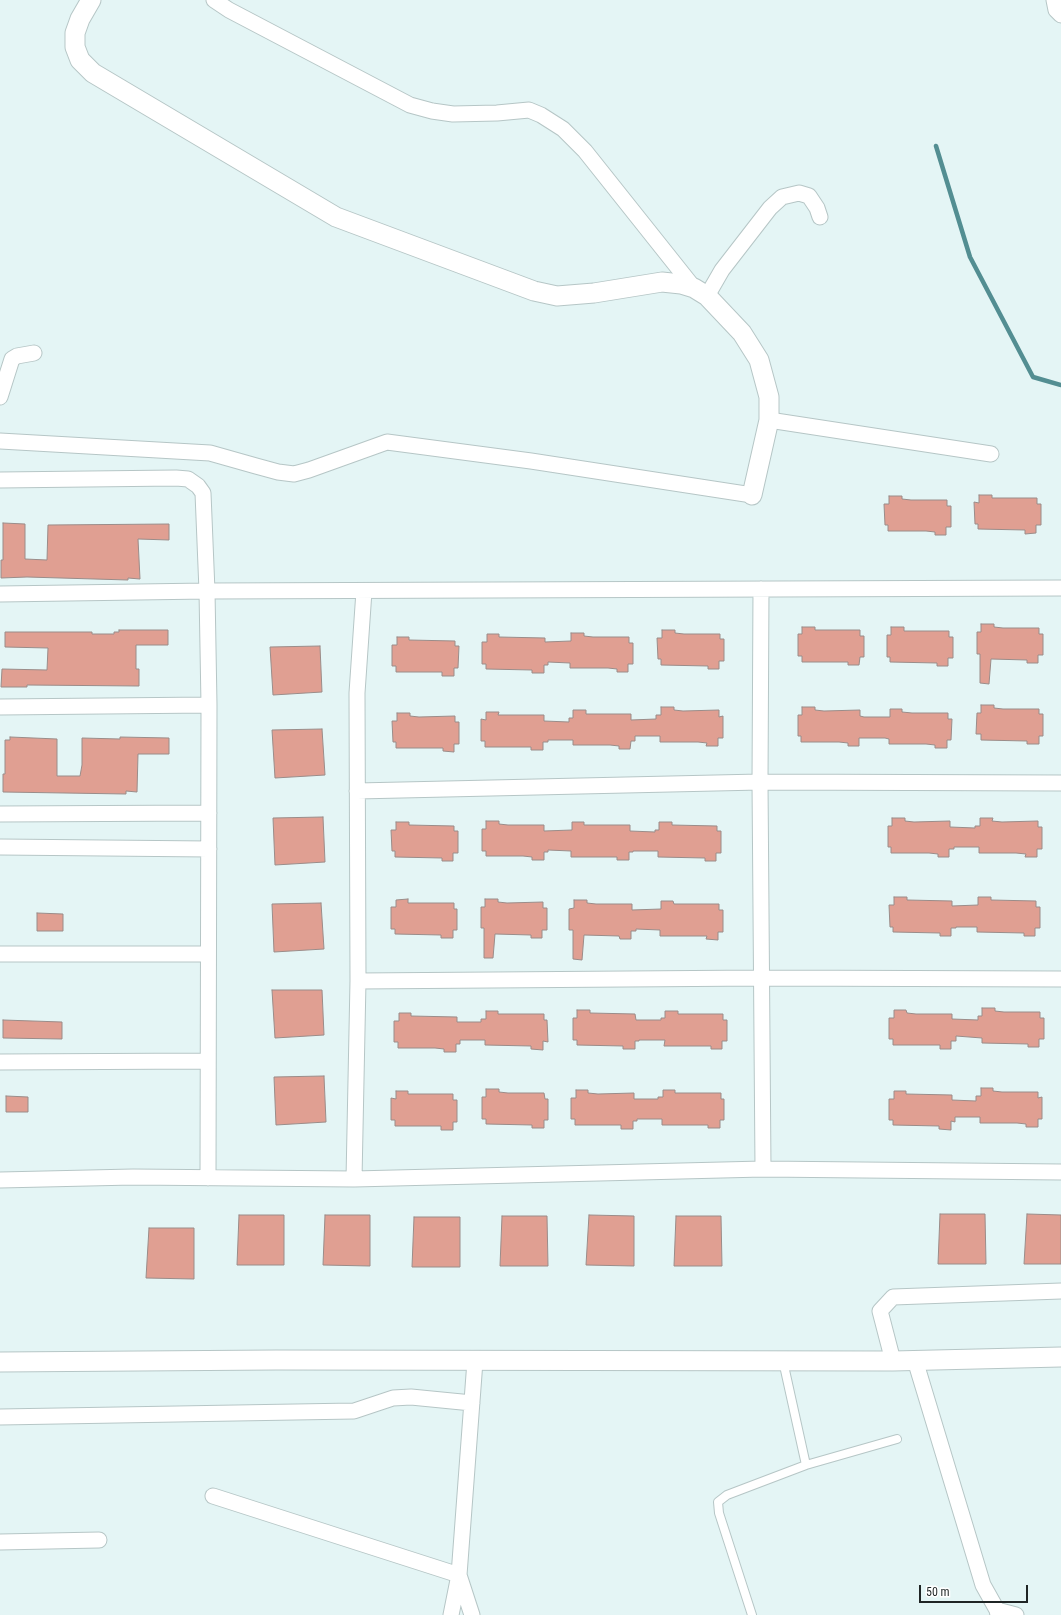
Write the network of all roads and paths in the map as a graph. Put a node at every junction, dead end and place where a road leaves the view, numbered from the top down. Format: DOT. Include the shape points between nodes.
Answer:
graph roads {
  1 [pos="91,0"];
  2 [pos="214,0"];
  3 [pos="1054,0"];
  4 [pos="1061,15"];
  5 [pos="820,217"];
  6 [pos="701,292"];
  7 [pos="34,353"];
  8 [pos="0,397"];
  9 [pos="769,420"];
  10 [pos="0,441"];
  11 [pos="991,454"];
  12 [pos="0,480"];
  13 [pos="752,495"];
  14 [pos="1061,588"];
  15 [pos="761,589"];
  16 [pos="207,591"];
  17 [pos="364,591"];
  18 [pos="0,594"];
  19 [pos="209,705"];
  20 [pos="0,707"];
  21 [pos="760,782"];
  22 [pos="1061,783"];
  23 [pos="357,791"];
  24 [pos="209,813"];
  25 [pos="0,814"];
  26 [pos="0,847"];
  27 [pos="209,849"];
  28 [pos="0,954"];
  29 [pos="208,954"];
  30 [pos="761,978"];
  31 [pos="1061,979"];
  32 [pos="358,981"];
  33 [pos="208,1061"];
  34 [pos="0,1062"];
  35 [pos="763,1169"];
  36 [pos="1061,1172"];
  37 [pos="208,1178"];
  38 [pos="354,1179"];
  39 [pos="0,1180"];
  40 [pos="1061,1291"];
  41 [pos="1061,1358"];
  42 [pos="915,1360"];
  43 [pos="475,1361"];
  44 [pos="783,1361"];
  45 [pos="893,1361"];
  46 [pos="0,1362"];
  47 [pos="472,1403"];
  48 [pos="0,1417"];
  49 [pos="897,1439"];
  50 [pos="806,1465"];
  51 [pos="213,1496"];
  52 [pos="99,1540"];
  53 [pos="0,1542"];
  54 [pos="459,1575"];
  55 [pos="997,1613"];
  56 [pos="451,1615"];
  57 [pos="472,1615"];
  58 [pos="752,1615"];
  59 [pos="1016,1615"];
  1 -- 6 [label="street" via="74,33 75,47 80,60 93,73 336,217 534,291 557,296 662,282 682,284"];
  2 -- 6 [label="street" via="410,105 432,112 453,114 529,110 541,115 562,129 585,151"];
  3 -- 4 [label="street" via="1056,10"];
  5 -- 6 [label="street" via="809,196 799,193 782,197"];
  6 -- 9 [label="street" via="742,333 759,360 769,397"];
  7 -- 8 [label="street" via="12,359"];
  9 -- 11 [label="street"];
  9 -- 13 [label="street"];
  10 -- 13 [label="street" via="210,453 294,474 387,442"];
  12 -- 16 [label="street" via="188,479 203,493"];
  14 -- 15 [label="street"];
  15 -- 17 [label="street"];
  15 -- 21 [label="street"];
  16 -- 17 [label="street"];
  16 -- 18 [label="street"];
  16 -- 19 [label="street"];
  17 -- 23 [label="street" via="357,693"];
  19 -- 20 [label="street"];
  19 -- 24 [label="street"];
  21 -- 22 [label="street"];
  21 -- 23 [label="street"];
  21 -- 30 [label="street"];
  23 -- 32 [label="street"];
  24 -- 25 [label="street"];
  24 -- 27 [label="street"];
  26 -- 27 [label="street"];
  27 -- 29 [label="street"];
  28 -- 29 [label="street"];
  29 -- 33 [label="street"];
  30 -- 31 [label="street"];
  30 -- 32 [label="street"];
  30 -- 35 [label="street"];
  32 -- 38 [label="street"];
  33 -- 34 [label="street"];
  33 -- 37 [label="street"];
  35 -- 36 [label="street"];
  35 -- 38 [label="street"];
  37 -- 38 [label="street"];
  37 -- 39 [label="street"];
  40 -- 45 [label="street" via="893,1297 880,1311"];
  41 -- 42 [label="street"];
  42 -- 45 [label="street"];
  42 -- 55 [label="street" via="984,1585"];
  43 -- 44 [label="street"];
  43 -- 46 [label="street"];
  43 -- 47 [label="street"];
  44 -- 45 [label="street"];
  44 -- 50 [label="lane"];
  47 -- 48 [label="street" via="411,1397 393,1398 354,1411"];
  47 -- 54 [label="street"];
  49 -- 50 [label="lane"];
  50 -- 58 [label="lane" via="727,1495 718,1502 719,1513"];
  51 -- 54 [label="street"];
  52 -- 53 [label="street"];
  54 -- 56 [label="street"];
  54 -- 57 [label="street"];
  55 -- 59 [label="street"];
}
